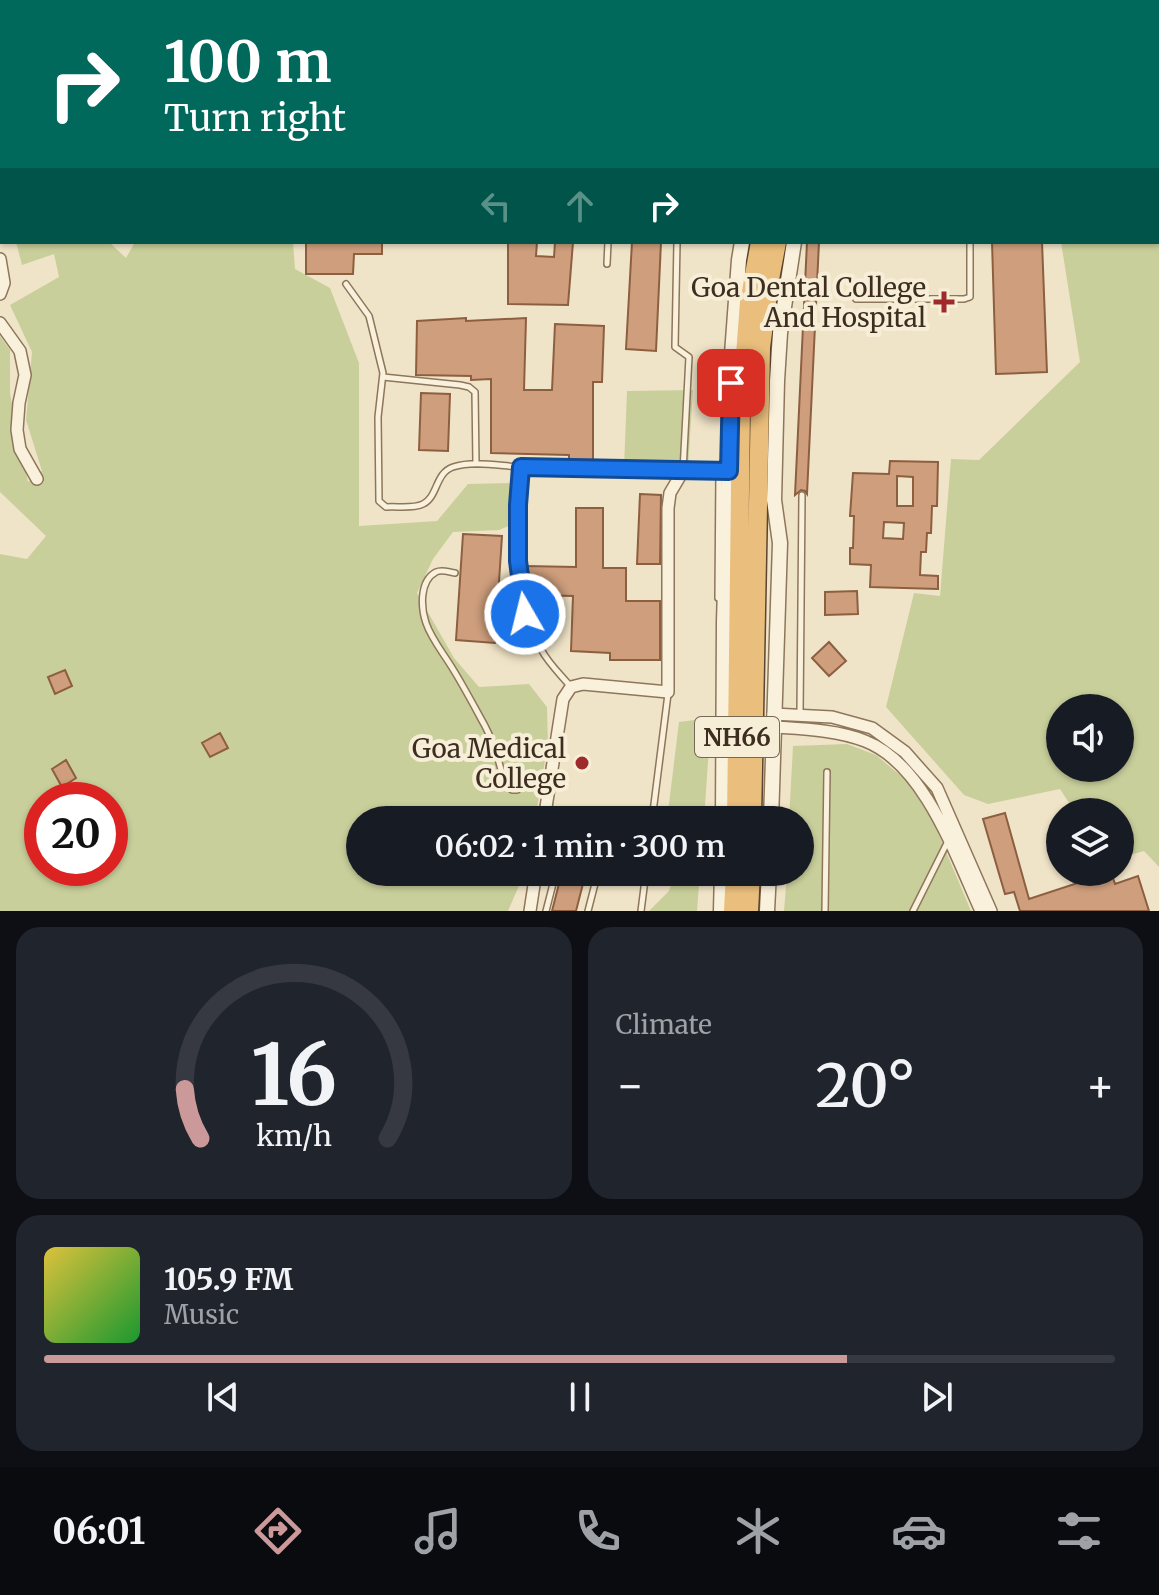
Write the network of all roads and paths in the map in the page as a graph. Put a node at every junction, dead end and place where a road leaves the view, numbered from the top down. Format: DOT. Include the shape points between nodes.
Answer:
graph roads {
  1 [pos="608,244"];
  2 [pos="677,244"];
  3 [pos="742,244"];
  4 [pos="760,244"];
  5 [pos="777,244"];
  6 [pos="794,244"];
  7 [pos="970,244"];
  8 [pos="0,259"];
  9 [pos="607,264"];
  10 [pos="346,284"];
  11 [pos="0,294"];
  12 [pos="856,299"];
  13 [pos="0,323"];
  14 [pos="383,377"];
  15 [pos="476,464"];
  16 [pos="521,467"];
  17 [pos="722,469"];
  18 [pos="683,471"];
  19 [pos="37,479"];
  20 [pos="802,495"];
  21 [pos="455,573"];
  22 [pos="571,687"];
  23 [pos="668,692"];
  24 [pos="800,715"];
  25 [pos="774,720"];
  26 [pos="827,772"];
  27 [pos="549,792"];
  28 [pos="546,806"];
  29 [pos="654,806"];
  30 [pos="723,806"];
  31 [pos="736,806"];
  32 [pos="752,806"];
  33 [pos="771,806"];
  34 [pos="952,835"];
  35 [pos="534,886"];
  36 [pos="552,886"];
  37 [pos="595,886"];
  38 [pos="644,886"];
  39 [pos="722,886"];
  40 [pos="739,886"];
  41 [pos="743,886"];
  42 [pos="768,886"];
  43 [pos="530,911"];
  44 [pos="546,911"];
  45 [pos="589,911"];
  46 [pos="641,911"];
  47 [pos="721,911"];
  48 [pos="733,911"];
  49 [pos="749,911"];
  50 [pos="767,911"];
  51 [pos="825,911"];
  52 [pos="913,911"];
  53 [pos="981,911"];
  54 [pos="991,911"];
  1 -- 9 [label="lane"];
  2 -- 18 [label="lane" via="675,347 689,357"];
  3 -- 17 [label="street"];
  4 -- 31 [label="highway, NH66" via="749,302 741,408"];
  5 -- 32 [label="highway, NH66" via="761,347"];
  6 -- 25 [label="street" via="777,381 774,500 780,543"];
  7 -- 12 [label="lane" via="970,297"];
  8 -- 11 [label="street"];
  10 -- 14 [label="lane" via="369,316"];
  13 -- 19 [label="street" via="20,351 25,375 17,430 20,449"];
  14 -- 15 [label="lane" via="460,385 475,392"];
  14 -- 15 [label="lane" via="378,417 381,504 419,506 443,473"];
  15 -- 16 [label="lane"];
  16 -- 18 [label="lane"];
  16 -- 22 [label="lane" via="518,561 525,614 541,650"];
  17 -- 18 [label="street"];
  17 -- 30 [label="street"];
  18 -- 23 [label="street" via="668,508"];
  20 -- 24 [label="lane"];
  21 -- 27 [label="lane" via="441,571 428,580 422,609 427,627 486,727 507,789 517,790 530,780"];
  22 -- 23 [label="street"];
  22 -- 27 [label="street" via="563,699"];
  23 -- 29 [label="lane"];
  24 -- 25 [label="street"];
  24 -- 34 [label="street" via="872,728 905,752 937,788"];
  25 -- 33 [label="street"];
  25 -- 34 [label="street" via="867,741 896,760"];
  26 -- 51 [label="lane"];
  27 -- 28 [label="street"];
  34 -- 52 [label="lane"];
  34 -- 53 [label="street"];
  34 -- 54 [label="street"];
  35 -- 43 [label="street"];
  36 -- 44 [label="lane"];
  37 -- 45 [label="lane"];
  38 -- 46 [label="lane"];
  39 -- 47 [label="street"];
  40 -- 48 [label="highway"];
  41 -- 49 [label="highway"];
  42 -- 50 [label="street"];
}
